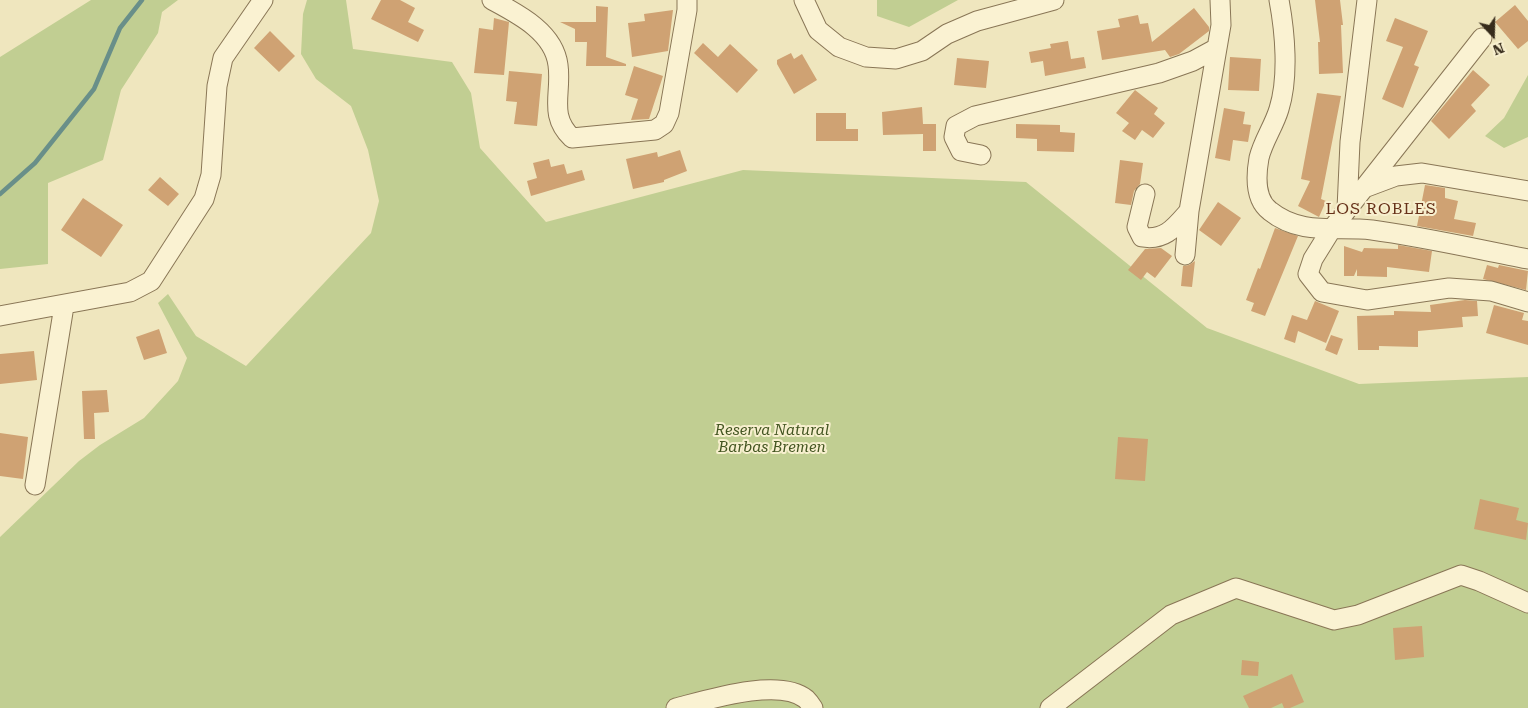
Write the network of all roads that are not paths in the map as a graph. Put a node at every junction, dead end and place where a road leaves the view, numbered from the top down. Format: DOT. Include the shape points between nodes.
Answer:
graph roads {
  1 [pos="263,0"];
  2 [pos="492,0"];
  3 [pos="687,0"];
  4 [pos="804,0"];
  5 [pos="1054,0"];
  6 [pos="1220,0"];
  7 [pos="1279,0"];
  8 [pos="1367,0"];
  9 [pos="1482,38"];
  10 [pos="1217,48"];
  11 [pos="981,155"];
  12 [pos="1364,188"];
  13 [pos="1528,191"];
  14 [pos="1145,194"];
  15 [pos="1347,208"];
  16 [pos="1189,211"];
  17 [pos="1331,230"];
  18 [pos="1185,255"];
  19 [pos="1528,259"];
  20 [pos="1528,302"];
  21 [pos="64,306"];
  22 [pos="0,316"];
  23 [pos="35,485"];
  24 [pos="1528,603"];
  25 [pos="676,708"];
  26 [pos="813,708"];
  27 [pos="1050,708"];
  1 -- 21 [label="street" via="223,58 216,86 211,175 204,199 151,281 130,292"];
  2 -- 3 [label="street" via="531,23 552,48 558,64 557,115 562,129 572,138 655,130 664,124 669,113"];
  4 -- 5 [label="street" via="818,30 839,47 866,57 896,58 922,51 948,34 978,21"];
  6 -- 10 [label="street" via="1221,26"];
  7 -- 17 [label="street" via="1284,28 1283,95 1260,157 1259,196 1269,210 1297,225"];
  8 -- 15 [label="street" via="1350,142"];
  9 -- 12 [label="street"];
  10 -- 11 [label="street" via="1159,73 975,116 956,126 954,137 961,150"];
  10 -- 16 [label="street"];
  12 -- 13 [label="street" via="1396,176 1422,173"];
  12 -- 15 [label="street"];
  14 -- 16 [label="street" via="1137,227 1142,237 1155,239 1166,233"];
  15 -- 17 [label="street"];
  16 -- 18 [label="street"];
  17 -- 19 [label="street" via="1370,230"];
  17 -- 20 [label="street" via="1313,259 1308,274 1322,292 1368,300 1449,288 1491,291"];
  21 -- 22 [label="street"];
  21 -- 23 [label="street"];
  24 -- 27 [label="street" via="1460,575 1358,615 1334,620 1236,588 1171,614"];
  25 -- 26 [label="street" via="745,691 783,690 806,698"];
}
